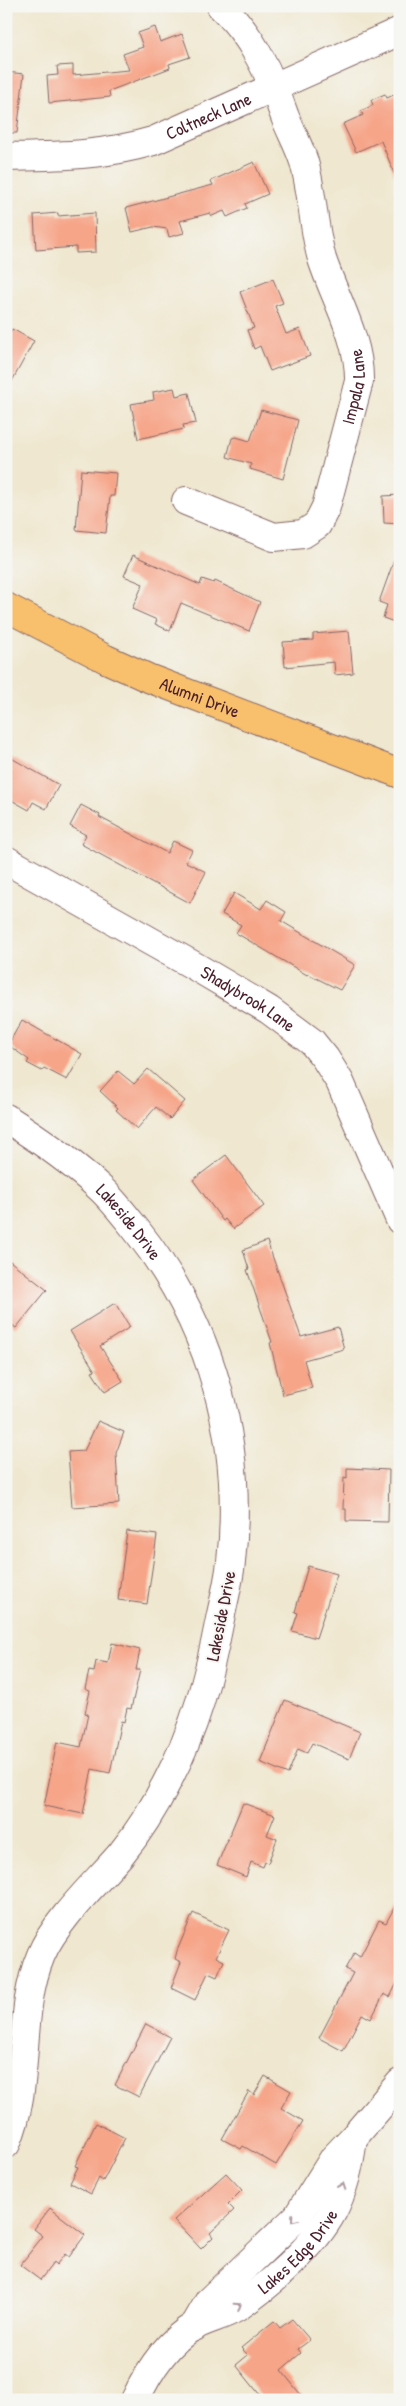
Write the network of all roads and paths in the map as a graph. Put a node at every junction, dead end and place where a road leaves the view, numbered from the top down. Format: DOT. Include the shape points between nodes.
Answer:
graph roads {
  1 [pos="221,6"];
  2 [pos="400,31"];
  3 [pos="275,87"];
  4 [pos="6,157"];
  5 [pos="186,501"];
  6 [pos="6,607"];
  7 [pos="400,774"];
  8 [pos="6,860"];
  9 [pos="6,1118"];
  10 [pos="400,1220"];
  11 [pos="400,2083"];
  12 [pos="6,2144"];
  13 [pos="135,2400"];
  1 -- 3 [label="street, Impala Lane" via="253,46"];
  2 -- 3 [label="street, Coltneck Lane"];
  3 -- 4 [label="street, Coltneck Lane" via="153,141 123,150 92,155"];
  3 -- 5 [label="street, Impala Lane" via="304,162 321,254 360,360 359,381 326,507 317,525 303,534 274,537"];
  6 -- 7 [label="main road, Alumni Drive" via="148,678"];
  8 -- 10 [label="street, Shadybrook Lane" via="222,982 269,1010 312,1042 340,1082"];
  9 -- 12 [label="street, Lakeside Drive" via="63,1156 102,1189 153,1250 172,1281 202,1338 220,1396 233,1492 231,1562 211,1667 199,1708 184,1748 146,1819 124,1851 42,1951 32,1987 20,2096"];
  11 -- 13 [label="street, Lakes Edge Drive" via="334,2158 297,2217 209,2301 194,2327 168,2346"];
}
